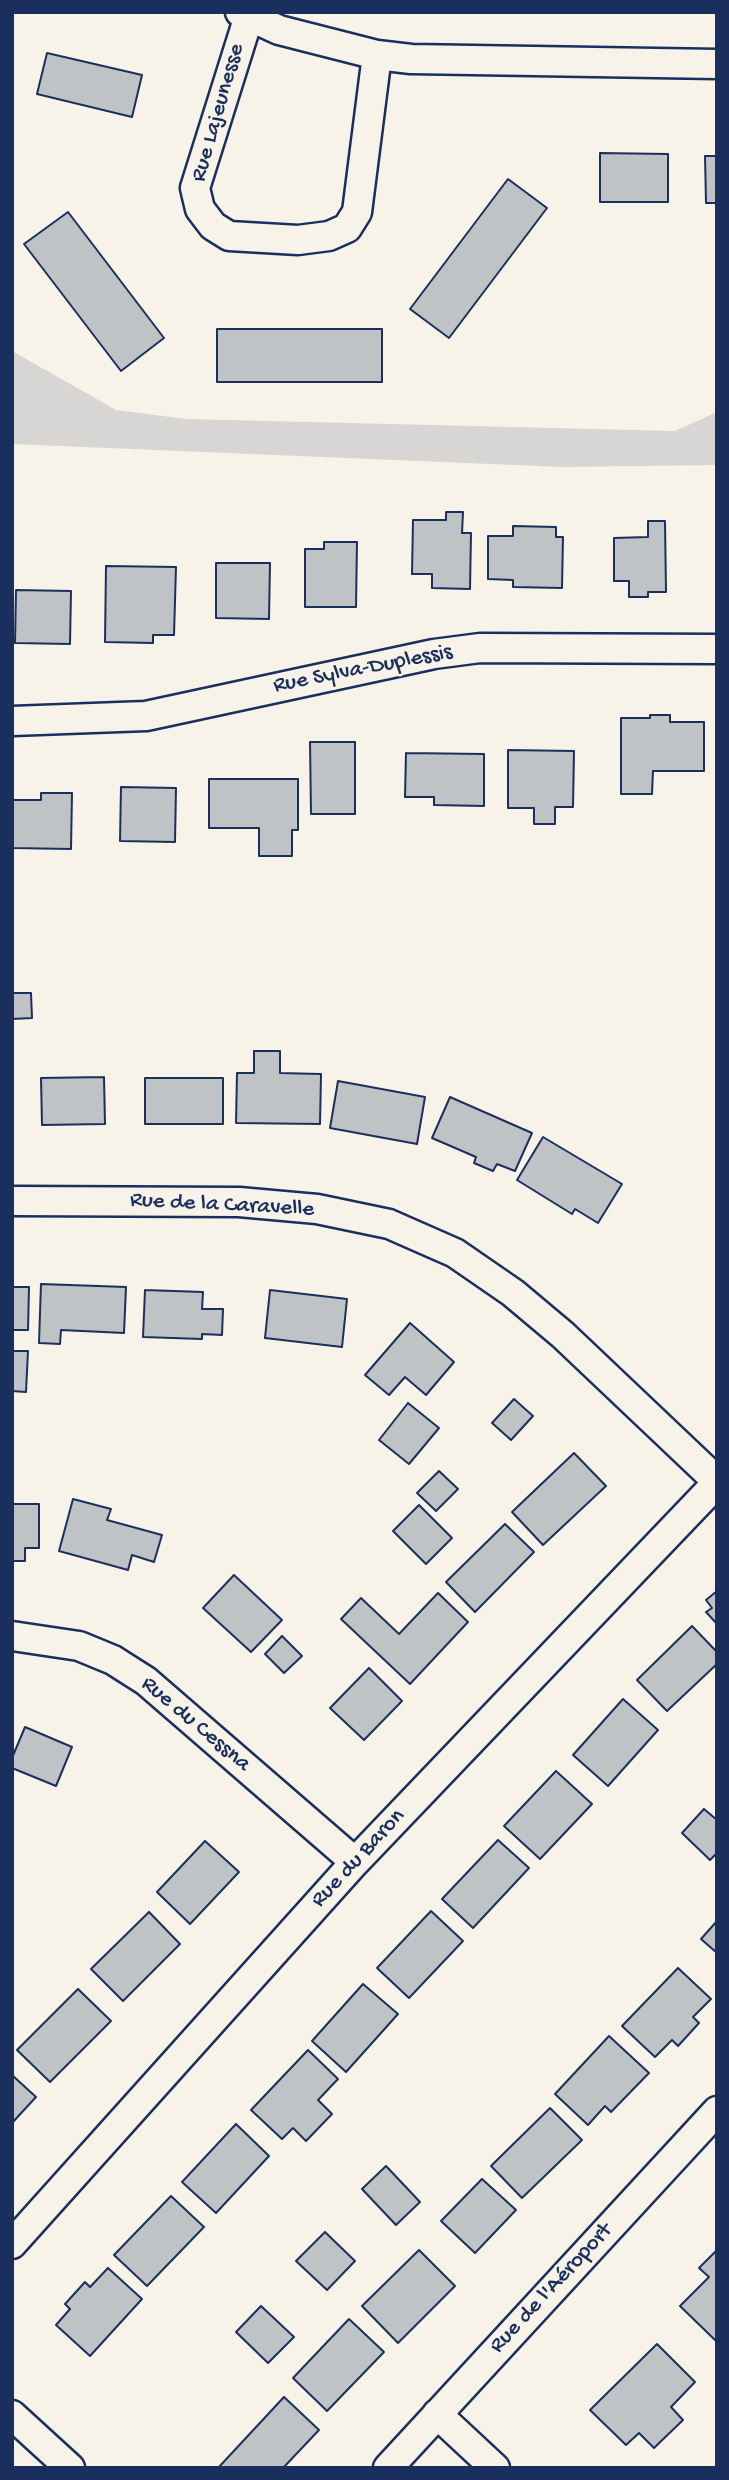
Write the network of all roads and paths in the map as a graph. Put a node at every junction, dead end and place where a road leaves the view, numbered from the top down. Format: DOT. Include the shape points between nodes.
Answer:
graph roads {
  1 [pos="244,14"];
  2 [pos="377,55"];
  3 [pos="717,64"];
  4 [pos="717,649"];
  5 [pos="12,721"];
  6 [pos="12,1201"];
  7 [pos="717,1482"];
  8 [pos="12,1636"];
  9 [pos="355,1862"];
  10 [pos="717,2111"];
  11 [pos="12,2244"];
  12 [pos="437,2414"];
  13 [pos="12,2415"];
  14 [pos="69,2468"];
  15 [pos="388,2468"];
  16 [pos="495,2468"];
  1 -- 2 [label="street, Rue Lajeunesse" via="279,30"];
  1 -- 2 [label="street, Rue Lajeunesse" via="195,188 200,209 213,226 229,236 298,240 347,228 357,212"];
  2 -- 3 [label="street, Rue Lajeunesse"];
  4 -- 5 [label="street, Rue Sylva-Duplessis" via="480,648 146,716"];
  6 -- 7 [label="street, Rue de la Caravelle" via="239,1202 317,1209 388,1224 455,1253 513,1293"];
  7 -- 9 [label="street, Rue du Baron"];
  8 -- 9 [label="street, Rue du Cessna" via="79,1646 146,1681"];
  9 -- 11 [label="street, Rue du Baron"];
  10 -- 12 [label="street, Rue de l'Aéroport"];
  12 -- 15 [label="street, Rue de l'Aéroport"];
  12 -- 16 [label="street"];
  13 -- 14 [label="street"];
}
